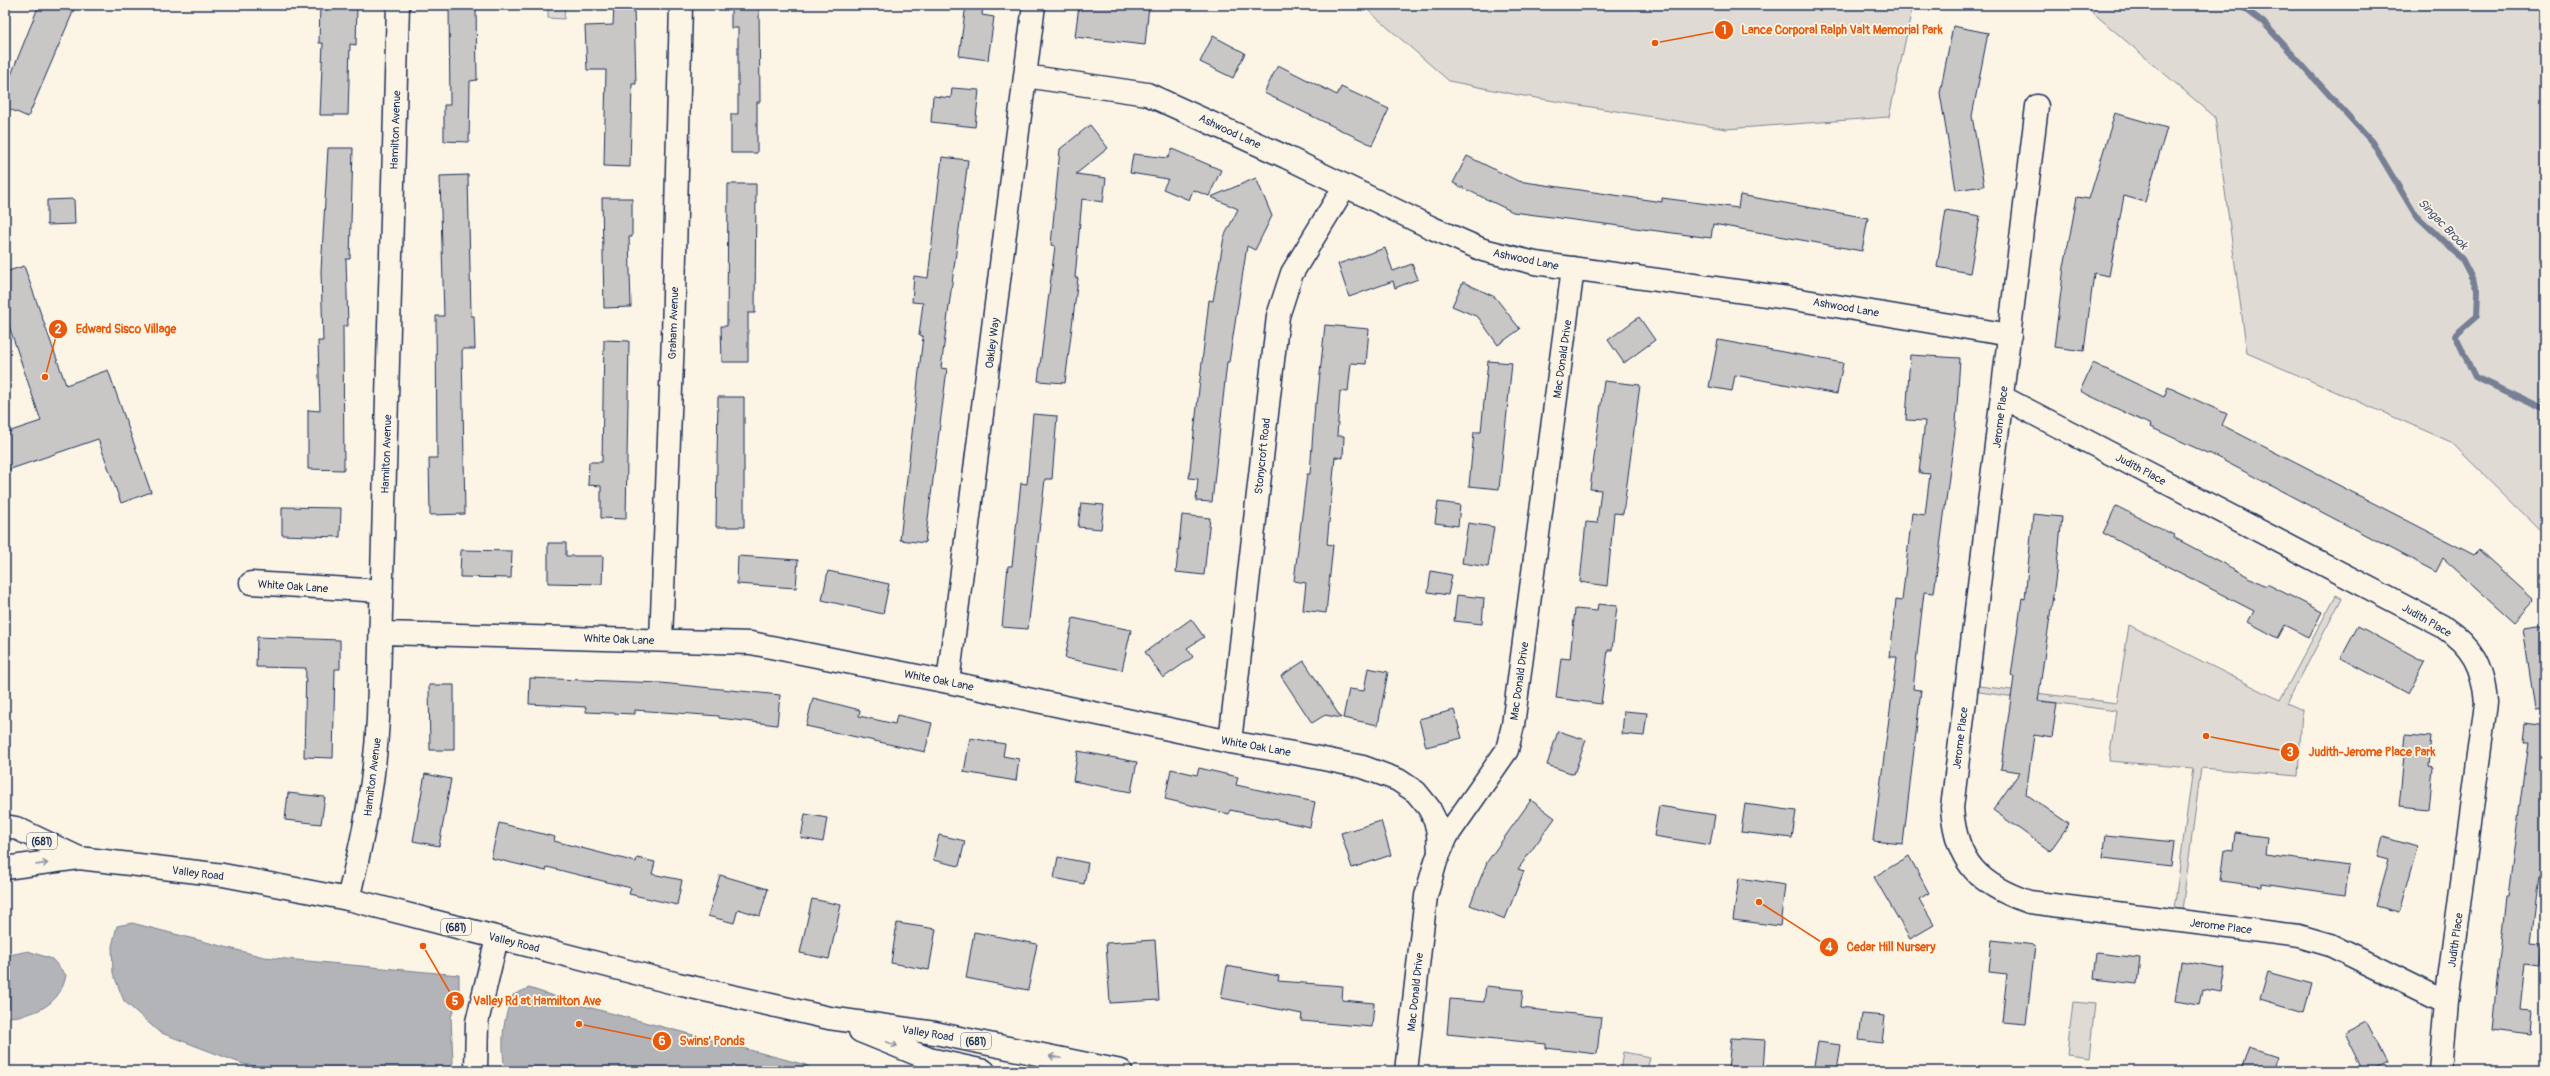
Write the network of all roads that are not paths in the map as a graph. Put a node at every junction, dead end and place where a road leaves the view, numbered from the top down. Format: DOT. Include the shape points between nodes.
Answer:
graph roads {
  1 [pos="398,5"];
  2 [pos="681,5"];
  3 [pos="1034,5"];
  4 [pos="1025,76"];
  5 [pos="2037,106"];
  6 [pos="1345,186"];
  7 [pos="1573,268"];
  8 [pos="2010,335"];
  9 [pos="2002,397"];
  10 [pos="251,583"];
  11 [pos="382,591"];
  12 [pos="382,633"];
  13 [pos="661,640"];
  14 [pos="948,682"];
  15 [pos="1230,742"];
  16 [pos="5,826"];
  17 [pos="1439,854"];
  18 [pos="79,858"];
  19 [pos="5,868"];
  20 [pos="348,899"];
  21 [pos="497,938"];
  22 [pos="2446,1002"];
  23 [pos="830,1018"];
  24 [pos="476,1071"];
  25 [pos="984,1071"];
  26 [pos="1121,1071"];
  27 [pos="1406,1071"];
  28 [pos="2440,1071"];
  1 -- 11 [label="street, Hamilton Avenue"];
  2 -- 13 [label="street, Graham Avenue" via="673,338"];
  3 -- 4 [label="street, Oakley Way"];
  4 -- 6 [label="street, Ashwood Lane" via="1147,94"];
  4 -- 14 [label="street, Oakley Way"];
  5 -- 8 [label="street, Jerome Place"];
  6 -- 7 [label="street, Ashwood Lane" via="1483,250 1535,263"];
  6 -- 15 [label="street, Stonycroft Road" via="1292,273 1278,316"];
  7 -- 8 [label="street, Ashwood Lane" via="1788,298"];
  7 -- 17 [label="street, Mac Donald Drive" via="1513,725 1507,750 1476,797 1459,817"];
  8 -- 9 [label="street, Jerome Place"];
  9 -- 22 [label="street, Judith Place" via="2436,623 2454,634 2469,649 2484,681 2486,703"];
  9 -- 22 [label="street, Jerome Place" via="1952,808 1953,832 1969,865 1985,882 2005,894 2029,902 2298,936 2330,945"];
  10 -- 11 [label="street, White Oak Lane"];
  11 -- 12 [label="street, Hamilton Avenue"];
  12 -- 13 [label="street, White Oak Lane"];
  12 -- 20 [label="street, Hamilton Avenue" via="376,762 369,812"];
  13 -- 14 [label="street, White Oak Lane" via="751,643"];
  14 -- 15 [label="street, White Oak Lane"];
  15 -- 17 [label="street, White Oak Lane" via="1363,767 1398,780 1416,792 1429,808 1438,833"];
  16 -- 18 [label="street, Valley Road / (681)" via="16,828"];
  17 -- 27 [label="street, Mac Donald Drive" via="1426,896"];
  19 -- 18 [label="street, Valley Road, one-way"];
  18 -- 20 [label="street, Valley Road / (681)" via="223,875"];
  20 -- 21 [label="street, Valley Road / (681)"];
  21 -- 23 [label="street, Valley Road / (681)" via="678,984"];
  21 -- 24 [label="street" via="477,1022"];
  22 -- 28 [label="street, Judith Place"];
  23 -- 25 [label="street, Valley Road / (681), one-way" via="929,1058"];
  26 -- 23 [label="street, Valley Road / (681), one-way" via="935,1033"];
}
